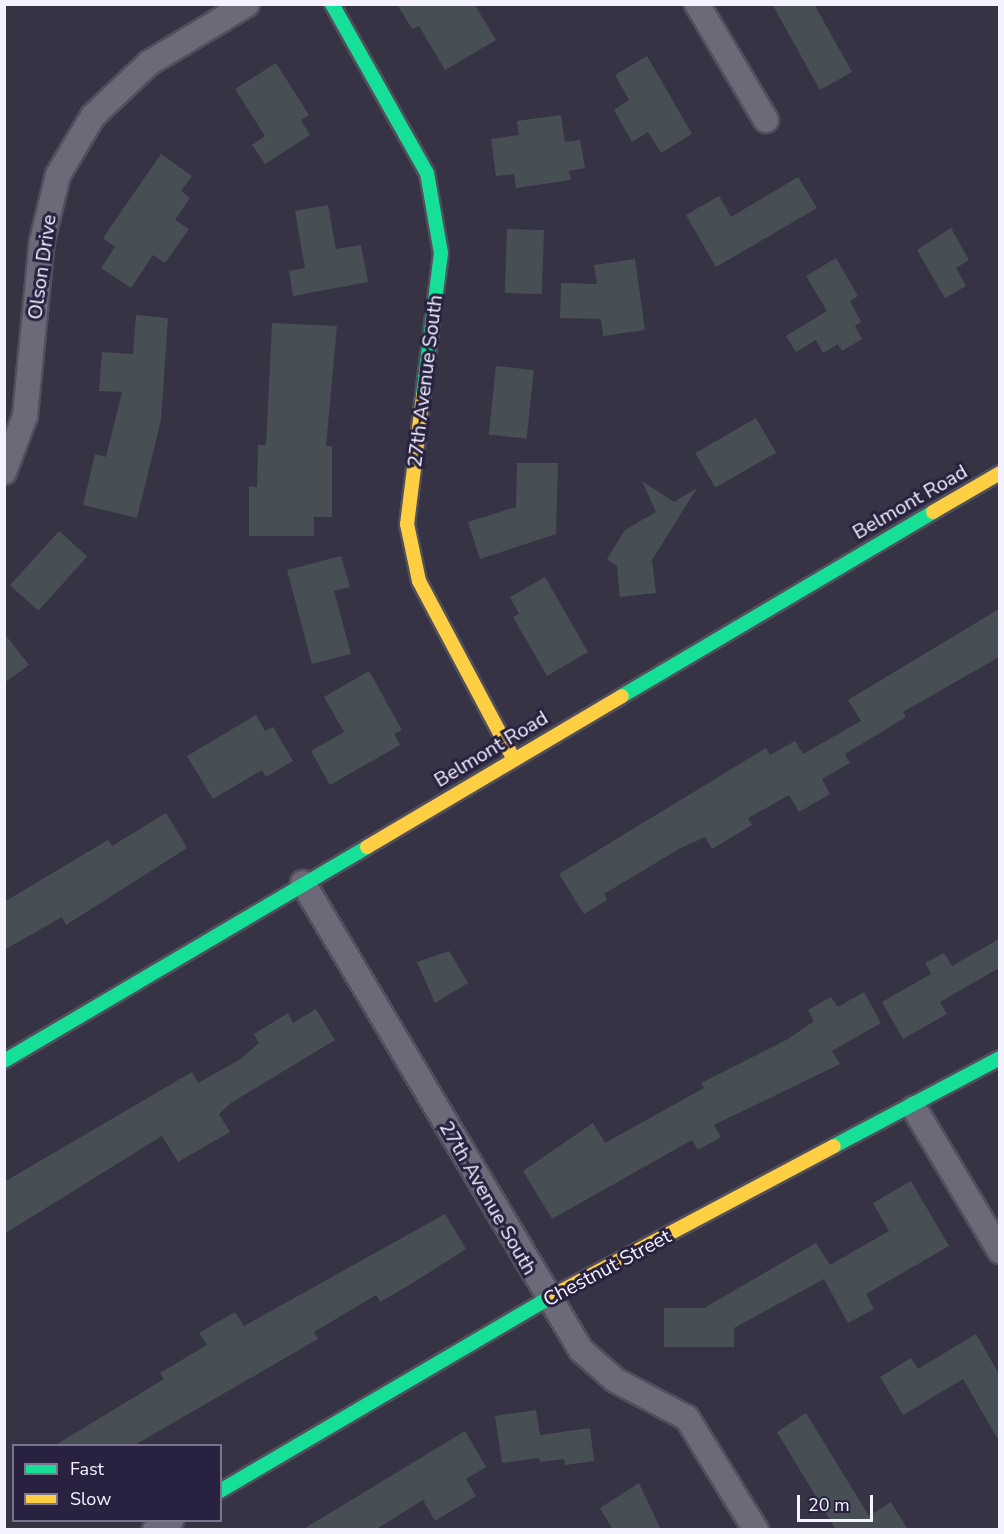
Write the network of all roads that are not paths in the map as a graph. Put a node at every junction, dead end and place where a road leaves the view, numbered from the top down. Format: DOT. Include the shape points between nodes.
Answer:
graph roads {
  1 [pos="247,4"];
  2 [pos="332,4"];
  3 [pos="697,4"];
  4 [pos="766,120"];
  5 [pos="4,472"];
  6 [pos="999,472"];
  7 [pos="513,758"];
  8 [pos="303,883"];
  9 [pos="999,1058"];
  10 [pos="4,1061"];
  11 [pos="914,1108"];
  12 [pos="999,1251"];
  13 [pos="547,1299"];
  14 [pos="222,1490"];
  15 [pos="169,1522"];
  16 [pos="155,1530"];
  17 [pos="756,1530"];
  1 -- 5 [label="street, Olson Drive" via="149,63 93,116 58,175 42,241 25,416"];
  2 -- 7 [label="street, 27th Avenue South" via="427,173 441,253 407,524 419,581 438,625"];
  3 -- 4 [label="street"];
  6 -- 7 [label="street, Belmont Road"];
  7 -- 8 [label="street, Belmont Road"];
  8 -- 10 [label="street, Belmont Road"];
  8 -- 13 [label="street, 27th Avenue South"];
  9 -- 11 [label="street, Chestnut Street"];
  11 -- 12 [label="street"];
  11 -- 13 [label="street, Chestnut Street"];
  13 -- 14 [label="street, Chestnut Street"];
  13 -- 17 [label="street, 27th Avenue South" via="581,1350 615,1380 687,1418"];
  15 -- 16 [label="street"];
}
